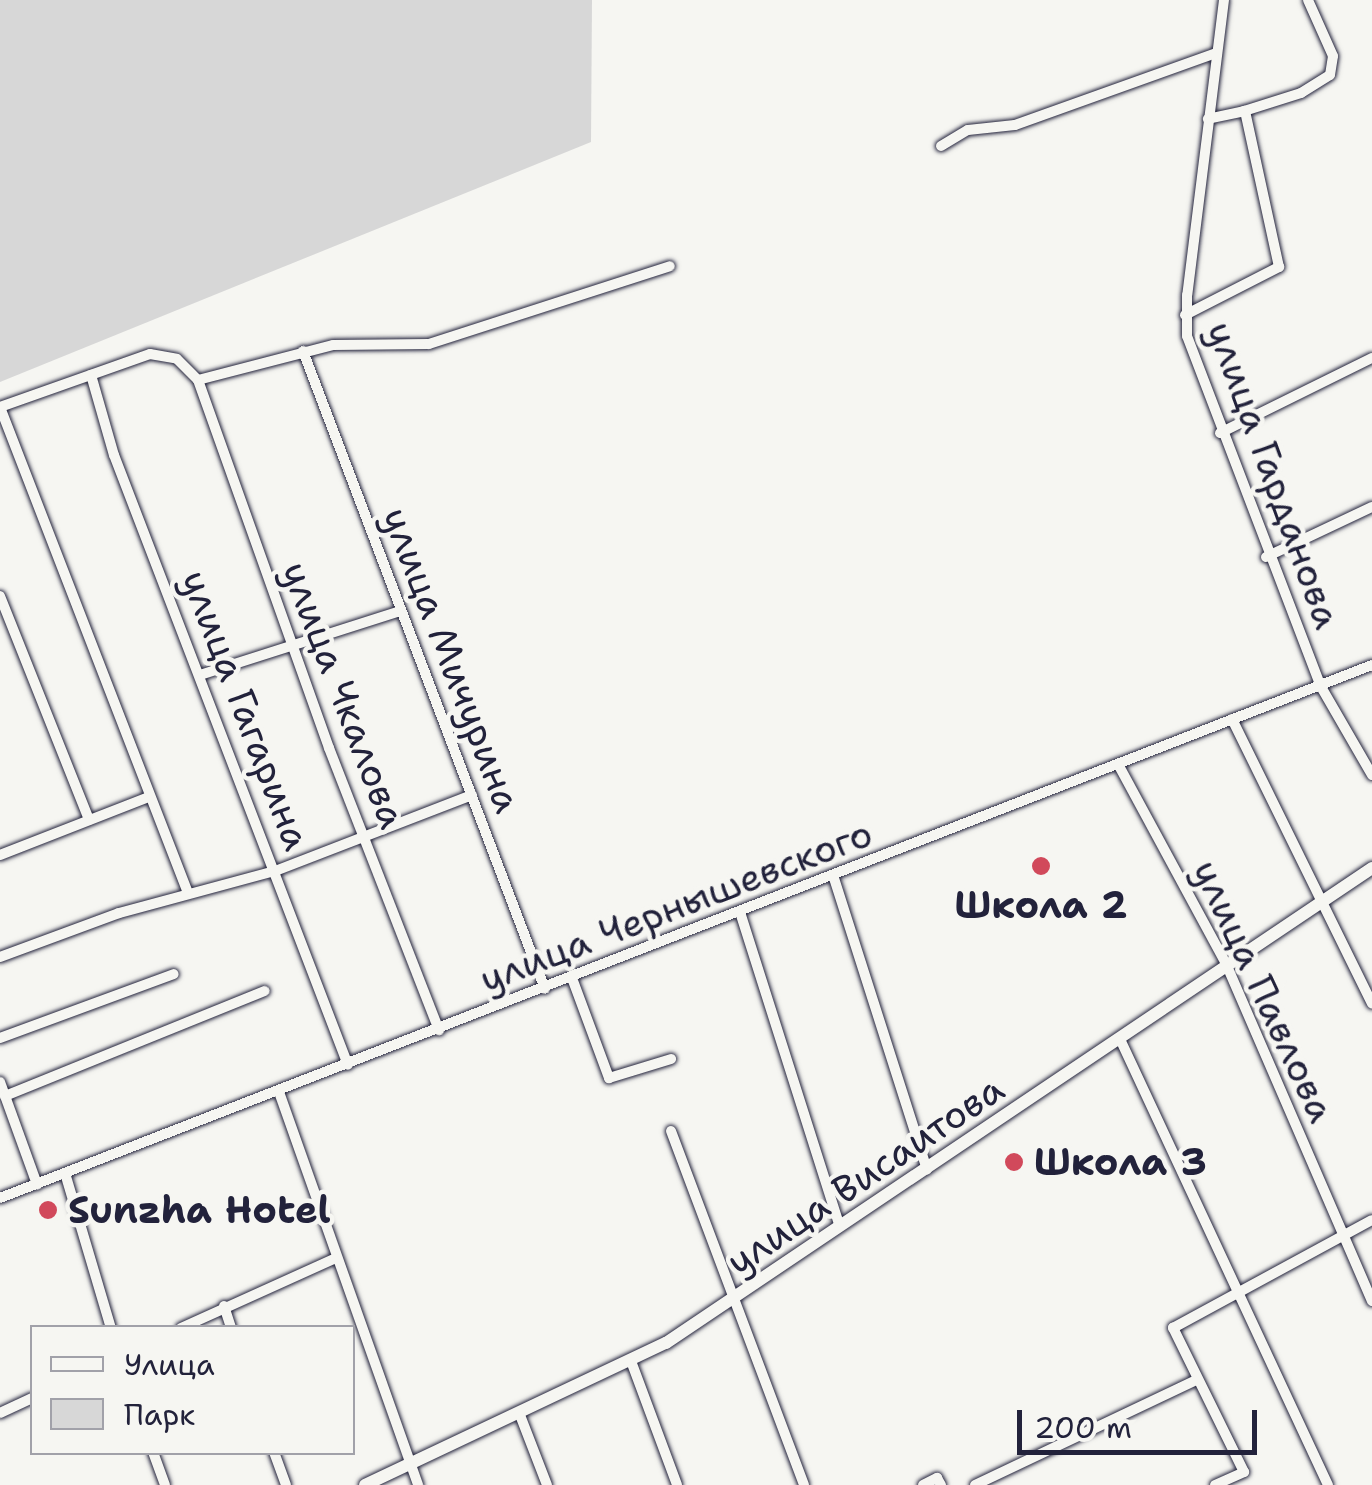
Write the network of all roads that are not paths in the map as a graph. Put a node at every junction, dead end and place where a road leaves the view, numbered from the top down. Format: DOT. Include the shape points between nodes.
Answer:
graph roads {
  1 [pos="1224,0"];
  2 [pos="1308,0"];
  3 [pos="1216,54"];
  4 [pos="1241,112"];
  5 [pos="1208,119"];
  6 [pos="941,146"];
  7 [pos="670,266"];
  8 [pos="1185,315"];
  9 [pos="303,351"];
  10 [pos="1372,358"];
  11 [pos="91,375"];
  12 [pos="198,380"];
  13 [pos="0,407"];
  14 [pos="1220,433"];
  15 [pos="1372,507"];
  16 [pos="1266,557"];
  17 [pos="0,596"];
  18 [pos="401,611"];
  19 [pos="292,647"];
  20 [pos="1372,665"];
  21 [pos="200,675"];
  22 [pos="1320,685"];
  23 [pos="1232,719"];
  24 [pos="1118,764"];
  25 [pos="1372,776"];
  26 [pos="472,796"];
  27 [pos="148,797"];
  28 [pos="89,820"];
  29 [pos="364,836"];
  30 [pos="0,855"];
  31 [pos="1372,868"];
  32 [pos="275,871"];
  33 [pos="833,875"];
  34 [pos="188,893"];
  35 [pos="1321,900"];
  36 [pos="740,912"];
  37 [pos="0,956"];
  38 [pos="1227,966"];
  39 [pos="174,974"];
  40 [pos="572,978"];
  41 [pos="545,989"];
  42 [pos="265,991"];
  43 [pos="1372,1003"];
  44 [pos="439,1030"];
  45 [pos="0,1038"];
  46 [pos="1120,1039"];
  47 [pos="671,1060"];
  48 [pos="348,1065"];
  49 [pos="0,1083"];
  50 [pos="278,1092"];
  51 [pos="5,1096"];
  52 [pos="671,1131"];
  53 [pos="926,1168"];
  54 [pos="65,1173"];
  55 [pos="37,1184"];
  56 [pos="0,1198"];
  57 [pos="1372,1220"];
  58 [pos="840,1227"];
  59 [pos="1343,1236"];
  60 [pos="336,1258"];
  61 [pos="1240,1290"];
  62 [pos="1372,1301"];
  63 [pos="730,1302"];
  64 [pos="224,1306"];
  65 [pos="110,1325"];
  66 [pos="186,1325"];
  67 [pos="230,1325"];
  68 [pos="631,1361"];
  69 [pos="1196,1380"];
  70 [pos="30,1399"];
  71 [pos="0,1412"];
  72 [pos="520,1415"];
  73 [pos="155,1455"];
  74 [pos="275,1455"];
  75 [pos="411,1464"];
  76 [pos="939,1482"];
  77 [pos="165,1485"];
  78 [pos="286,1485"];
  79 [pos="365,1485"];
  80 [pos="418,1485"];
  81 [pos="546,1485"];
  82 [pos="677,1485"];
  83 [pos="804,1485"];
  84 [pos="923,1485"];
  85 [pos="975,1485"];
  86 [pos="1215,1485"];
  87 [pos="1328,1485"];
  1 -- 3 [label="street, улица Гарданова"];
  2 -- 4 [label="street" via="1333,56 1330,75"];
  3 -- 5 [label="street, улица Гарданова"];
  3 -- 6 [label="street" via="1016,125 968,130"];
  4 -- 5 [label="street"];
  4 -- 8 [label="street" via="1279,267"];
  5 -- 8 [label="street, улица Гарданова"];
  7 -- 9 [label="street" via="430,344"];
  8 -- 14 [label="street, улица Гарданова"];
  9 -- 12 [label="street"];
  9 -- 18 [label="street, улица Мичурина"];
  10 -- 14 [label="street"];
  11 -- 12 [label="street" via="150,354 177,359"];
  11 -- 13 [label="street"];
  11 -- 21 [label="street, улица Гагарина" via="114,455"];
  12 -- 19 [label="street, улица Чкалова"];
  13 -- 27 [label="street"];
  14 -- 16 [label="street, улица Гарданова"];
  15 -- 16 [label="street"];
  16 -- 22 [label="street, улица Гарданова"];
  17 -- 28 [label="street"];
  18 -- 19 [label="street"];
  18 -- 26 [label="street, улица Мичурина"];
  19 -- 21 [label="street"];
  19 -- 29 [label="street, улица Чкалова"];
  20 -- 22 [label="street, улица Чернышевского"];
  21 -- 32 [label="street, улица Гагарина"];
  22 -- 23 [label="street, улица Чернышевского"];
  22 -- 25 [label="street, улица Гарданова"];
  23 -- 24 [label="street, улица Чернышевского"];
  23 -- 35 [label="street"];
  24 -- 33 [label="street, улица Чернышевского"];
  24 -- 38 [label="street, улица Павлова"];
  26 -- 29 [label="street"];
  26 -- 41 [label="street, улица Мичурина"];
  27 -- 28 [label="street"];
  27 -- 34 [label="street"];
  28 -- 30 [label="street"];
  29 -- 32 [label="street"];
  29 -- 44 [label="street, улица Чкалова"];
  31 -- 35 [label="street, улица Висаитова"];
  32 -- 34 [label="street"];
  32 -- 48 [label="street, улица Гагарина"];
  33 -- 36 [label="street, улица Чернышевского"];
  33 -- 53 [label="street"];
  34 -- 37 [label="street"];
  35 -- 38 [label="street, улица Висаитова"];
  35 -- 43 [label="street"];
  36 -- 40 [label="street, улица Чернышевского"];
  36 -- 58 [label="street"];
  38 -- 46 [label="street, улица Висаитова"];
  38 -- 59 [label="street, улица Павлова"];
  39 -- 45 [label="street"];
  40 -- 41 [label="street, улица Чернышевского"];
  40 -- 47 [label="street" via="610,1078"];
  41 -- 44 [label="street, улица Чернышевского"];
  42 -- 51 [label="street"];
  44 -- 48 [label="street, улица Чернышевского"];
  46 -- 53 [label="street, улица Висаитова"];
  46 -- 61 [label="street"];
  48 -- 50 [label="street, улица Чернышевского"];
  49 -- 51 [label="street"];
  50 -- 54 [label="street, улица Чернышевского"];
  50 -- 60 [label="street"];
  51 -- 55 [label="street"];
  52 -- 63 [label="street"];
  53 -- 58 [label="street, улица Висаитова"];
  54 -- 55 [label="street, улица Чернышевского"];
  54 -- 65 [label="street"];
  55 -- 56 [label="street, улица Чернышевского"];
  57 -- 59 [label="street"];
  58 -- 63 [label="street, улица Висаитова"];
  59 -- 61 [label="street"];
  59 -- 62 [label="street, улица Павлова"];
  60 -- 64 [label="street"];
  60 -- 75 [label="street"];
  61 -- 69 [label="street" via="1173,1328"];
  61 -- 87 [label="street"];
  63 -- 68 [label="street, улица Висаитова"];
  63 -- 83 [label="street"];
  64 -- 66 [label="street"];
  64 -- 67 [label="street"];
  68 -- 72 [label="street, улица Висаитова"];
  68 -- 82 [label="street"];
  69 -- 85 [label="street"];
  69 -- 86 [label="street" via="1244,1472"];
  70 -- 71 [label="street"];
  72 -- 75 [label="street, улица Висаитова"];
  72 -- 81 [label="street"];
  73 -- 77 [label="street"];
  74 -- 78 [label="street"];
  75 -- 79 [label="street, улица Висаитова"];
  75 -- 80 [label="street"];
  76 -- 84 [label="street"];
}
